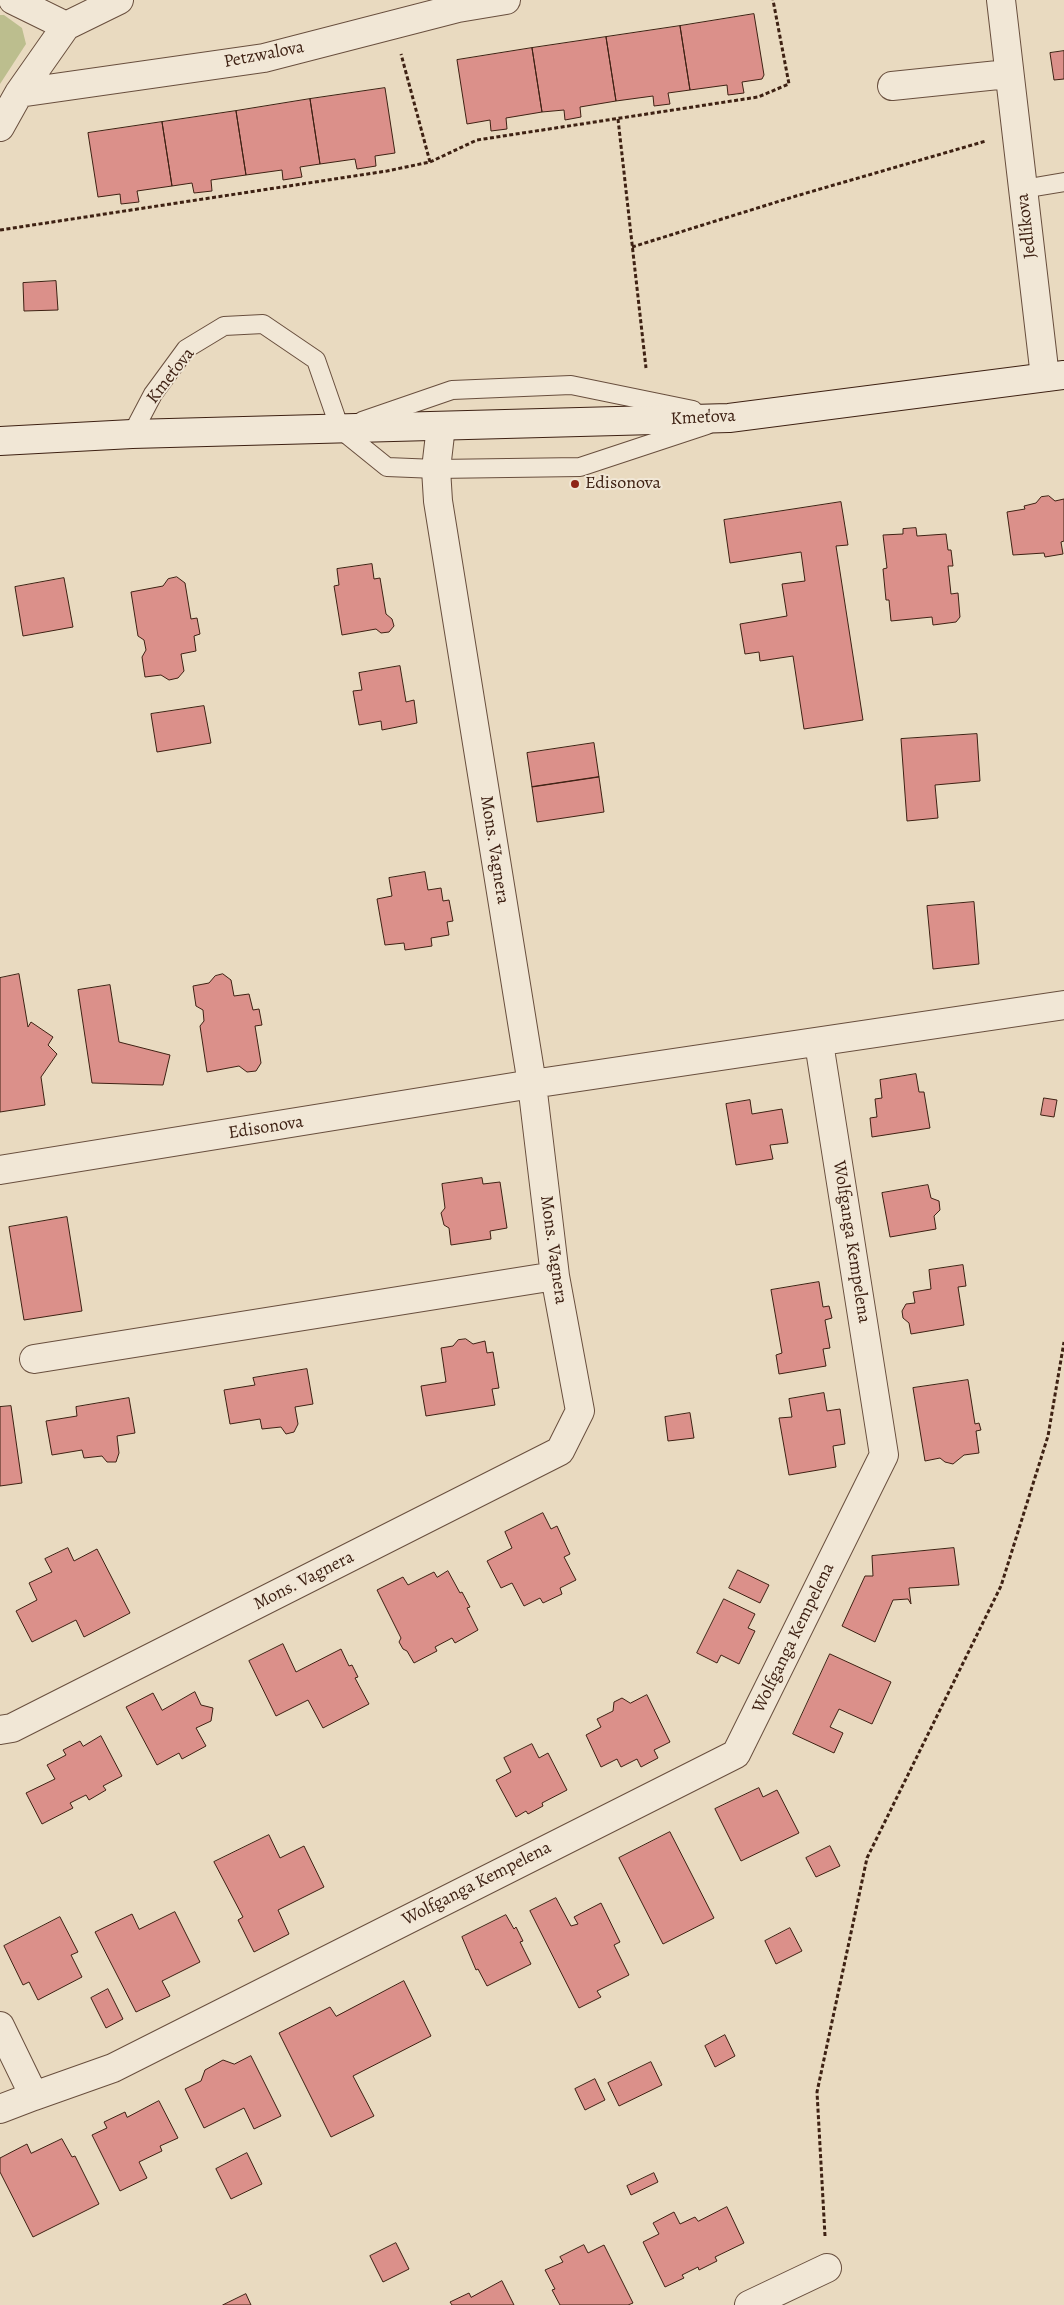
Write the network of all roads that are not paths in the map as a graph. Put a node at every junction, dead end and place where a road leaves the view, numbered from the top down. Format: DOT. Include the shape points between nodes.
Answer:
graph roads {
  1 [pos="13,0"];
  2 [pos="119,0"];
  3 [pos="506,0"];
  4 [pos="1001,0"];
  5 [pos="66,26"];
  6 [pos="1008,74"];
  7 [pos="892,86"];
  8 [pos="19,93"];
  9 [pos="0,127"];
  10 [pos="1064,182"];
  11 [pos="1022,189"];
  12 [pos="1055,376"];
  13 [pos="729,418"];
  14 [pos="441,426"];
  15 [pos="340,428"];
  16 [pos="132,434"];
  17 [pos="0,442"];
  18 [pos="436,469"];
  19 [pos="1064,1005"];
  20 [pos="819,1042"];
  21 [pos="532,1084"];
  22 [pos="0,1170"];
  23 [pos="555,1276"];
  24 [pos="34,1359"];
  25 [pos="0,1730"];
  26 [pos="0,2026"];
  27 [pos="34,2096"];
  28 [pos="0,2109"];
  29 [pos="826,2268"];
  30 [pos="749,2305"];
  1 -- 5 [label="street"];
  2 -- 5 [label="street"];
  3 -- 8 [label="street, Petzwalova" via="458,8 264,58"];
  4 -- 6 [label="street, Jedlíkova"];
  5 -- 8 [label="street"];
  6 -- 7 [label="street"];
  6 -- 11 [label="street, Jedlíkova"];
  8 -- 9 [label="street"];
  10 -- 11 [label="lane"];
  11 -- 12 [label="street, Jedlíkova"];
  12 -- 13 [label="street, Kmeťova"];
  13 -- 14 [label="street, Kmeťova"];
  13 -- 15 [label="lane" via="571,384 452,390"];
  13 -- 18 [label="lane" via="580,467"];
  14 -- 15 [label="street, Kmeťova"];
  14 -- 18 [label="street, Mons. Vagnera"];
  15 -- 16 [label="street, Kmeťova"];
  15 -- 16 [label="lane, Kmeťova" via="316,360 263,324 224,326 186,349 153,394"];
  15 -- 18 [label="lane" via="388,467"];
  16 -- 17 [label="street, Kmeťova"];
  18 -- 21 [label="street, Mons. Vagnera" via="438,501"];
  19 -- 20 [label="street"];
  20 -- 21 [label="street"];
  20 -- 27 [label="street, Wolfganga Kempelena" via="884,1455 736,1754 122,2063"];
  21 -- 22 [label="street, Edisonova"];
  21 -- 23 [label="street, Mons. Vagnera"];
  23 -- 24 [label="street"];
  23 -- 25 [label="street, Mons. Vagnera" via="580,1411 560,1451 12,1728"];
  26 -- 27 [label="street"];
  27 -- 28 [label="street, Wolfganga Kempelena"];
  29 -- 30 [label="street"];
}
